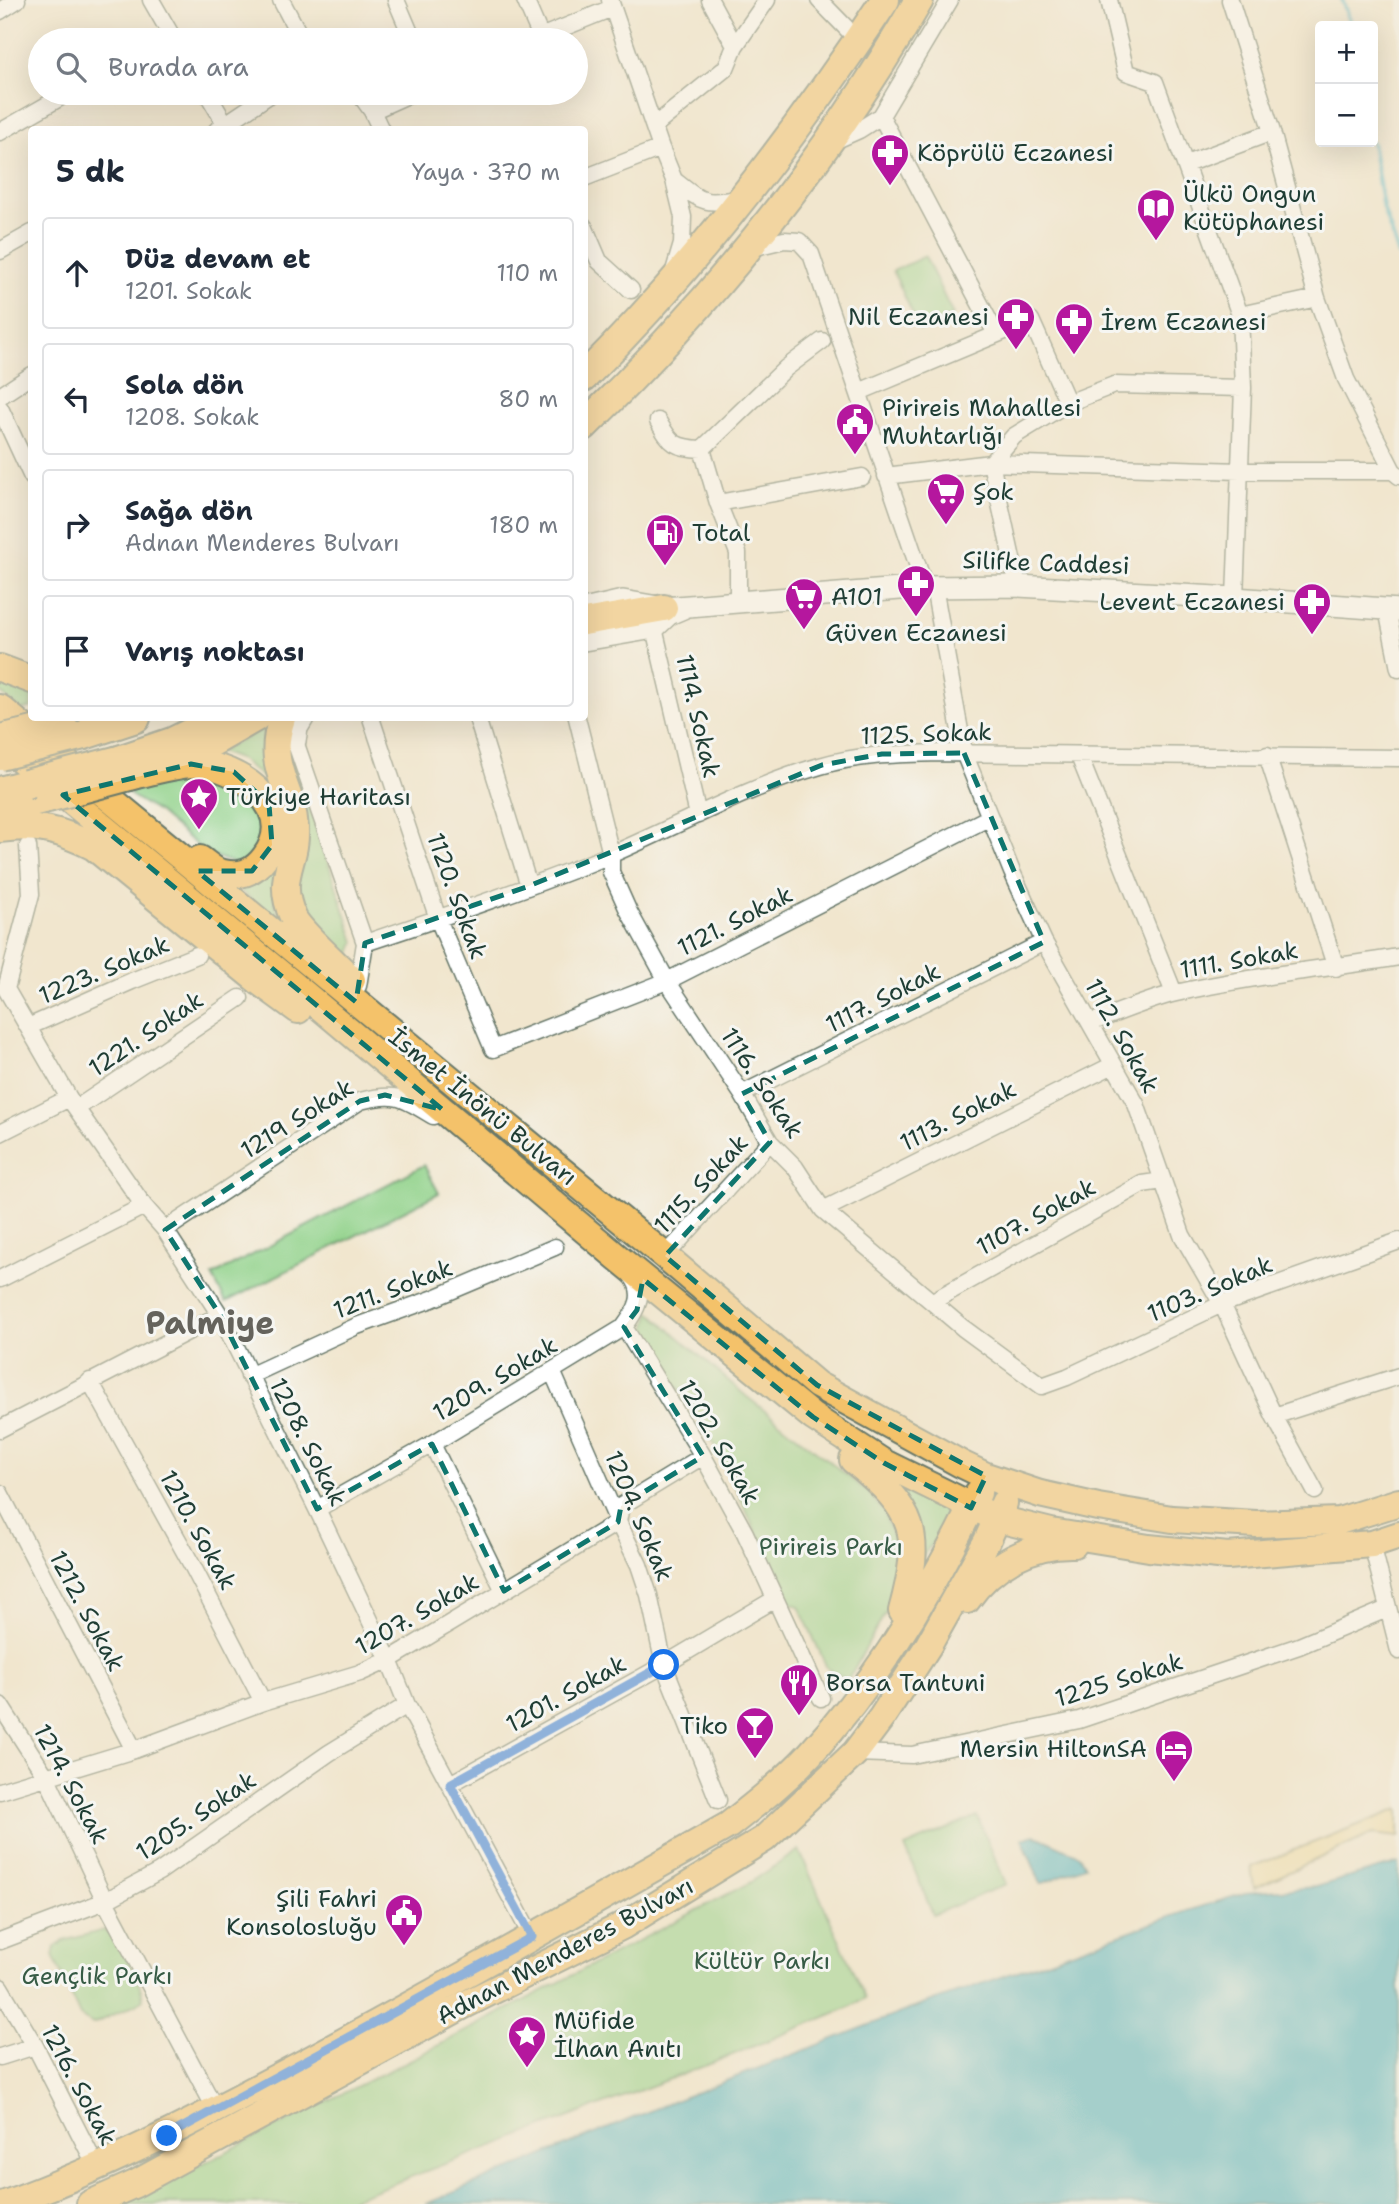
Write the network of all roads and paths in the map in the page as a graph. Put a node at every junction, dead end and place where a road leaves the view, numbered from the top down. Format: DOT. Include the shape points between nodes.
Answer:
graph roads {
  1 [pos="17,0"];
  2 [pos="151,0"];
  3 [pos="281,0"];
  4 [pos="396,0"];
  5 [pos="525,0"];
  6 [pos="710,0"];
  7 [pos="767,0"];
  8 [pos="820,0"];
  9 [pos="885,0"];
  10 [pos="919,0"];
  11 [pos="950,0"];
  12 [pos="1109,0"];
  13 [pos="1230,0"];
  14 [pos="611,4"];
  15 [pos="0,11"];
  16 [pos="163,28"];
  17 [pos="296,28"];
  18 [pos="408,28"];
  19 [pos="534,28"];
  20 [pos="560,28"];
  21 [pos="858,40"];
  22 [pos="735,47"];
  23 [pos="47,105"];
  24 [pos="213,105"];
  25 [pos="256,105"];
  26 [pos="368,105"];
  27 [pos="385,105"];
  28 [pos="372,111"];
  29 [pos="881,116"];
  30 [pos="223,126"];
  31 [pos="227,126"];
  32 [pos="379,126"];
  33 [pos="654,126"];
  34 [pos="0,132"];
  35 [pos="1272,132"];
  36 [pos="824,146"];
  37 [pos="661,148"];
  38 [pos="1186,164"];
  39 [pos="588,176"];
  40 [pos="674,180"];
  41 [pos="743,197"];
  42 [pos="28,235"];
  43 [pos="588,235"];
  44 [pos="748,248"];
  45 [pos="0,251"];
  46 [pos="671,282"];
  47 [pos="631,290"];
  48 [pos="1317,298"];
  49 [pos="1240,315"];
  50 [pos="996,334"];
  51 [pos="822,341"];
  52 [pos="588,373"];
  53 [pos="28,377"];
  54 [pos="1243,388"];
  55 [pos="859,392"];
  56 [pos="0,396"];
  57 [pos="1068,403"];
  58 [pos="0,408"];
  59 [pos="658,421"];
  60 [pos="588,422"];
  61 [pos="702,449"];
  62 [pos="991,463"];
  63 [pos="28,468"];
  64 [pos="1240,471"];
  65 [pos="1396,473"];
  66 [pos="886,476"];
  67 [pos="862,477"];
  68 [pos="718,503"];
  69 [pos="1018,586"];
  70 [pos="930,587"];
  71 [pos="1235,598"];
  72 [pos="738,601"];
  73 [pos="588,609"];
  74 [pos="1393,610"];
  75 [pos="659,618"];
  76 [pos="588,622"];
  77 [pos="588,639"];
  78 [pos="0,651"];
  79 [pos="28,662"];
  80 [pos="0,668"];
  81 [pos="1399,669"];
  82 [pos="28,678"];
  83 [pos="0,708"];
  84 [pos="28,720"];
  85 [pos="111,721"];
  86 [pos="214,721"];
  87 [pos="251,721"];
  88 [pos="281,721"];
  89 [pos="301,721"];
  90 [pos="372,721"];
  91 [pos="478,721"];
  92 [pos="578,721"];
  93 [pos="77,725"];
  94 [pos="0,728"];
  95 [pos="0,740"];
  96 [pos="295,741"];
  97 [pos="964,753"];
  98 [pos="1267,755"];
  99 [pos="0,756"];
  100 [pos="1079,756"];
  101 [pos="1399,758"];
  102 [pos="132,770"];
  103 [pos="25,791"];
  104 [pos="0,811"];
  105 [pos="698,815"];
  106 [pos="990,817"];
  107 [pos="136,821"];
  108 [pos="0,830"];
  109 [pos="28,846"];
  110 [pos="611,854"];
  111 [pos="529,886"];
  112 [pos="438,919"];
  113 [pos="1044,942"];
  114 [pos="365,943"];
  115 [pos="197,955"];
  116 [pos="1399,957"];
  117 [pos="1336,968"];
  118 [pos="667,981"];
  119 [pos="358,986"];
  120 [pos="3,988"];
  121 [pos="1174,993"];
  122 [pos="240,998"];
  123 [pos="1090,1023"];
  124 [pos="383,1025"];
  125 [pos="28,1027"];
  126 [pos="493,1049"];
  127 [pos="1113,1065"];
  128 [pos="742,1094"];
  129 [pos="428,1098"];
  130 [pos="73,1103"];
  131 [pos="460,1127"];
  132 [pos="0,1133"];
  133 [pos="770,1142"];
  134 [pos="1163,1181"];
  135 [pos="144,1206"];
  136 [pos="823,1210"];
  137 [pos="165,1230"];
  138 [pos="1399,1241"];
  139 [pos="555,1247"];
  140 [pos="665,1256"];
  141 [pos="617,1257"];
  142 [pos="0,1279"];
  143 [pos="933,1301"];
  144 [pos="1223,1304"];
  145 [pos="220,1315"];
  146 [pos="624,1327"];
  147 [pos="552,1371"];
  148 [pos="249,1376"];
  149 [pos="1399,1376"];
  150 [pos="90,1381"];
  151 [pos="1042,1386"];
  152 [pos="1274,1416"];
  153 [pos="813,1417"];
  154 [pos="0,1429"];
  155 [pos="432,1444"];
  156 [pos="703,1456"];
  157 [pos="998,1480"];
  158 [pos="1315,1491"];
  159 [pos="0,1493"];
  160 [pos="1399,1502"];
  161 [pos="971,1508"];
  162 [pos="317,1509"];
  163 [pos="998,1519"];
  164 [pos="618,1522"];
  165 [pos="1399,1535"];
  166 [pos="1372,1544"];
  167 [pos="1149,1548"];
  168 [pos="504,1591"];
  169 [pos="775,1598"];
  170 [pos="1387,1609"];
  171 [pos="928,1646"];
  172 [pos="892,1650"];
  173 [pos="1399,1651"];
  174 [pos="389,1660"];
  175 [pos="664,1665"];
  176 [pos="821,1698"];
  177 [pos="263,1702"];
  178 [pos="0,1705"];
  179 [pos="407,1705"];
  180 [pos="134,1750"];
  181 [pos="855,1753"];
  182 [pos="47,1778"];
  183 [pos="450,1784"];
  184 [pos="0,1791"];
  185 [pos="718,1800"];
  186 [pos="105,1901"];
  187 [pos="532,1937"];
  188 [pos="0,1941"];
  189 [pos="0,1987"];
  190 [pos="34,2046"];
  191 [pos="0,2057"];
  192 [pos="216,2110"];
  193 [pos="97,2168"];
  194 [pos="5,2204"];
  195 [pos="90,2204"];
  1 -- 15 [label="street"];
  2 -- 16 [label="street"];
  3 -- 17 [label="street"];
  4 -- 18 [label="street"];
  5 -- 19 [label="street"];
  6 -- 22 [label="street"];
  7 -- 22 [label="street"];
  8 -- 21 [label="street"];
  9 -- 21 [label="highway"];
  10 -- 36 [label="highway"];
  11 -- 29 [label="street"];
  12 -- 38 [label="street" via="1126,72 1155,82"];
  13 -- 35 [label="street"];
  14 -- 20 [label="street"];
  14 -- 33 [label="street"];
  21 -- 41 [label="highway"];
  22 -- 33 [label="street" via="726,68"];
  23 -- 34 [label="street"];
  24 -- 30 [label="street"];
  25 -- 31 [label="street"];
  26 -- 28 [label="street"];
  27 -- 28 [label="street"];
  28 -- 32 [label="street"];
  29 -- 36 [label="street"];
  29 -- 50 [label="street"];
  33 -- 37 [label="street"];
  35 -- 38 [label="street"];
  35 -- 48 [label="street"];
  36 -- 44 [label="highway"];
  37 -- 39 [label="street"];
  37 -- 40 [label="street"];
  38 -- 49 [label="street"];
  40 -- 41 [label="street" via="701,201"];
  40 -- 46 [label="street" via="683,217 682,244"];
  41 -- 46 [label="highway"];
  42 -- 45 [label="street"];
  43 -- 47 [label="street" via="599,261"];
  44 -- 55 [label="street, 1112. Sokak" via="799,241 811,254"];
  44 -- 60 [label="highway" via="676,333"];
  46 -- 52 [label="highway"];
  48 -- 49 [label="street"];
  48 -- 65 [label="street" via="1346,379"];
  49 -- 54 [label="street"];
  50 -- 55 [label="street"];
  50 -- 57 [label="street" via="1031,320"];
  51 -- 61 [label="street" via="786,368"];
  53 -- 56 [label="street"];
  54 -- 57 [label="street" via="1114,385"];
  54 -- 64 [label="street"];
  55 -- 66 [label="street, 1112. Sokak"];
  57 -- 62 [label="street" via="1014,436"];
  58 -- 63 [label="street"];
  59 -- 61 [label="street" via="669,440 682,448"];
  61 -- 68 [label="street"];
  62 -- 64 [label="street"];
  62 -- 66 [label="street"];
  62 -- 69 [label="street"];
  64 -- 65 [label="street"];
  64 -- 71 [label="street"];
  66 -- 70 [label="street, 1112. Sokak"];
  67 -- 68 [label="street"];
  68 -- 72 [label="street" via="738,553"];
  69 -- 70 [label="street, Silifke Caddesi"];
  69 -- 71 [label="street, Silifke Caddesi"];
  70 -- 72 [label="street, Silifke Caddesi"];
  70 -- 97 [label="street, 1112. Sokak"];
  71 -- 74 [label="street, Silifke Caddesi"];
  72 -- 75 [label="street, Silifke Caddesi" via="692,605"];
  73 -- 75 [label="street" via="623,601"];
  74 -- 81 [label="street"];
  75 -- 76 [label="main road"];
  75 -- 77 [label="street, Silifke Caddesi"];
  75 -- 105 [label="street, 1114. Sokak"];
  78 -- 79 [label="main road"];
  80 -- 82 [label="main road"];
  83 -- 107 [label="main road, İsmet İnönü Bulvarı"];
  84 -- 94 [label="main road"];
  85 -- 93 [label="highway"];
  86 -- 102 [label="highway"];
  87 -- 102 [label="main road" via="204,748"];
  88 -- 119 [label="main road" via="277,766 295,829 286,894 294,920"];
  89 -- 96 [label="street"];
  90 -- 112 [label="street, 1120. Sokak"];
  91 -- 111 [label="street"];
  92 -- 110 [label="street, 1116. Sokak"];
  93 -- 95 [label="main road, bridge"];
  93 -- 99 [label="highway, bridge"];
  95 -- 129 [label="main road, İsmet İnönü Bulvarı"];
  96 -- 114 [label="street"];
  97 -- 100 [label="street, 1125. Sokak"];
  97 -- 105 [label="street, 1125. Sokak" via="882,754 822,765"];
  97 -- 106 [label="street, 1112. Sokak"];
  98 -- 100 [label="street, 1125. Sokak"];
  98 -- 101 [label="street, 1125. Sokak"];
  98 -- 117 [label="street"];
  100 -- 121 [label="street"];
  102 -- 103 [label="highway, bridge"];
  102 -- 107 [label="main road" via="191,764 234,772 269,804 274,837 268,853 252,871 220,873 155,828"];
  103 -- 104 [label="main road"];
  105 -- 110 [label="street, 1125. Sokak"];
  106 -- 113 [label="street, 1112. Sokak"];
  106 -- 118 [label="street, 1121. Sokak"];
  107 -- 124 [label="main road, İsmet İnönü Bulvarı"];
  108 -- 129 [label="main road" via="43,828 94,847 261,983"];
  109 -- 120 [label="street, 1223. Sokak" via="31,894"];
  110 -- 111 [label="street, 1125. Sokak"];
  110 -- 118 [label="street, 1116. Sokak" via="611,872"];
  111 -- 112 [label="street, 1125. Sokak"];
  112 -- 114 [label="street, 1125. Sokak"];
  112 -- 126 [label="street, 1120. Sokak"];
  113 -- 123 [label="street, 1112. Sokak"];
  113 -- 128 [label="street, 1117. Sokak"];
  114 -- 119 [label="street"];
  115 -- 125 [label="street, 1223. Sokak"];
  116 -- 117 [label="street, 1111. Sokak"];
  117 -- 121 [label="street, 1111. Sokak"];
  118 -- 126 [label="street, 1121. Sokak"];
  118 -- 128 [label="street, 1116. Sokak"];
  119 -- 124 [label="main road"];
  120 -- 125 [label="street, 1208. Sokak"];
  121 -- 123 [label="street, 1111. Sokak"];
  122 -- 130 [label="street, 1221. Sokak"];
  123 -- 127 [label="street, 1112. Sokak"];
  124 -- 140 [label="main road, İsmet İnönü Bulvarı"];
  125 -- 130 [label="street, 1208. Sokak"];
  127 -- 134 [label="street, 1112. Sokak" via="1136,1104"];
  127 -- 136 [label="street, 1113. Sokak"];
  128 -- 133 [label="street, 1116. Sokak"];
  129 -- 131 [label="main road, İsmet İnönü Bulvarı"];
  130 -- 132 [label="street, 1221. Sokak"];
  130 -- 135 [label="street, 1208. Sokak"];
  131 -- 137 [label="street, 1219 Sokak" via="431,1116 413,1102 385,1095 360,1101"];
  131 -- 141 [label="main road, İsmet İnönü Bulvarı"];
  133 -- 136 [label="street, 1116. Sokak" via="795,1167"];
  133 -- 140 [label="street, 1115. Sokak"];
  134 -- 143 [label="street, 1107. Sokak" via="1142,1184"];
  134 -- 144 [label="street, 1112. Sokak" via="1182,1235"];
  135 -- 137 [label="street, 1208. Sokak"];
  135 -- 142 [label="street"];
  136 -- 143 [label="street, 1116. Sokak"];
  137 -- 145 [label="street, 1208. Sokak"];
  138 -- 144 [label="street, 1103. Sokak"];
  139 -- 148 [label="street, 1211. Sokak" via="357,1326"];
  140 -- 157 [label="main road, İsmet İnönü Bulvarı" via="817,1385"];
  141 -- 146 [label="street" via="640,1294 637,1310"];
  141 -- 153 [label="main road, İsmet İnönü Bulvarı"];
  143 -- 151 [label="street, 1116. Sokak"];
  144 -- 151 [label="street, 1103. Sokak"];
  144 -- 152 [label="street, 1112. Sokak"];
  145 -- 148 [label="street, 1208. Sokak"];
  145 -- 150 [label="street"];
  146 -- 147 [label="street, 1209. Sokak"];
  146 -- 156 [label="street, 1202. Sokak"];
  147 -- 155 [label="street, 1209. Sokak"];
  147 -- 164 [label="street, 1204. Sokak"];
  148 -- 162 [label="street, 1208. Sokak"];
  149 -- 152 [label="street"];
  150 -- 154 [label="street"];
  150 -- 177 [label="street, 1210. Sokak"];
  152 -- 158 [label="street, 1112. Sokak"];
  153 -- 161 [label="main road, İsmet İnönü Bulvarı" via="884,1463"];
  153 -- 172 [label="main road" via="837,1447 885,1486 907,1521 914,1563"];
  155 -- 162 [label="street, 1209. Sokak"];
  155 -- 168 [label="street"];
  156 -- 164 [label="street, 1207. Sokak" via="621,1506"];
  156 -- 169 [label="street, 1202. Sokak"];
  157 -- 160 [label="main road, İsmet İnönü Bulvarı" via="1098,1507 1172,1519 1256,1524 1339,1521"];
  157 -- 161 [label="main road, Adnan Menderes Bulvarı"];
  157 -- 163 [label="main road, Adnan Menderes Bulvarı"];
  159 -- 180 [label="street, 1212. Sokak"];
  161 -- 163 [label="main road, İsmet İnönü Bulvarı"];
  161 -- 172 [label="main road, Adnan Menderes Bulvarı"];
  162 -- 174 [label="street, 1208. Sokak"];
  163 -- 167 [label="main road"];
  163 -- 171 [label="main road, Adnan Menderes Bulvarı"];
  164 -- 168 [label="street, 1207. Sokak"];
  164 -- 175 [label="street, 1204. Sokak" via="642,1575"];
  165 -- 166 [label="main road"];
  166 -- 167 [label="main road" via="1228,1556"];
  166 -- 170 [label="street"];
  167 -- 171 [label="main road" via="1068,1544 1024,1553 985,1578"];
  168 -- 174 [label="street, 1207. Sokak"];
  169 -- 175 [label="street, 1201. Sokak"];
  169 -- 176 [label="street, 1202. Sokak"];
  170 -- 173 [label="street"];
  170 -- 181 [label="street, 1225 Sokak" via="1299,1646 1079,1720 912,1755"];
  171 -- 181 [label="main road, Adnan Menderes Bulvarı"];
  172 -- 187 [label="main road, Adnan Menderes Bulvarı" via="809,1756 729,1825"];
  174 -- 177 [label="street, 1207. Sokak"];
  174 -- 179 [label="street, 1208. Sokak"];
  175 -- 183 [label="street, 1201. Sokak"];
  175 -- 185 [label="street, 1204. Sokak"];
  177 -- 180 [label="street, 1207. Sokak"];
  178 -- 182 [label="street, 1214. Sokak"];
  179 -- 183 [label="street, 1208. Sokak"];
  179 -- 186 [label="street, 1205. Sokak" via="329,1753 159,1872"];
  180 -- 182 [label="street, 1207. Sokak"];
  181 -- 195 [label="main road, Adnan Menderes Bulvarı" via="764,1839 624,1925"];
  182 -- 184 [label="street, 1207. Sokak"];
  182 -- 186 [label="street, 1214. Sokak"];
  183 -- 187 [label="street, 1208. Sokak"];
  186 -- 188 [label="street, 1205. Sokak"];
  186 -- 192 [label="street, 1214. Sokak"];
  187 -- 192 [label="main road, Adnan Menderes Bulvarı"];
  189 -- 190 [label="street, 1216. Sokak"];
  190 -- 191 [label="street"];
  190 -- 193 [label="street, 1216. Sokak"];
  192 -- 193 [label="main road, Adnan Menderes Bulvarı"];
  193 -- 194 [label="main road, Adnan Menderes Bulvarı"];
}
